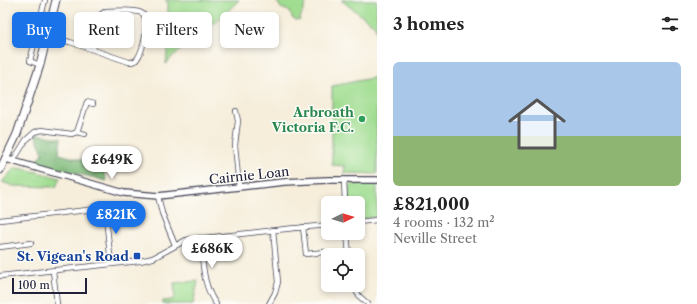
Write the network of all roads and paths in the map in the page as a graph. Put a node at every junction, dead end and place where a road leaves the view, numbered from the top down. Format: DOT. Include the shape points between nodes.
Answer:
graph roads {
  1 [pos="45,0"];
  2 [pos="56,0"];
  3 [pos="53,12"];
  4 [pos="66,41"];
  5 [pos="44,48"];
  6 [pos="93,49"];
  7 [pos="40,64"];
  8 [pos="93,104"];
  9 [pos="236,111"];
  10 [pos="77,132"];
  11 [pos="85,134"];
  12 [pos="10,160"];
  13 [pos="0,170"];
  14 [pos="344,180"];
  15 [pos="377,180"];
  16 [pos="239,187"];
  17 [pos="158,196"];
  18 [pos="345,196"];
  19 [pos="0,220"];
  20 [pos="377,220"];
  21 [pos="365,221"];
  22 [pos="321,226"];
  23 [pos="303,227"];
  24 [pos="273,230"];
  25 [pos="200,238"];
  26 [pos="31,243"];
  27 [pos="175,245"];
  28 [pos="0,247"];
  29 [pos="321,252"];
  30 [pos="111,264"];
  31 [pos="53,271"];
  32 [pos="0,276"];
  33 [pos="357,292"];
  34 [pos="57,304"];
  35 [pos="216,304"];
  36 [pos="269,304"];
  37 [pos="368,304"];
  1 -- 7 [label="street" via="30,61"];
  2 -- 3 [label="main road"];
  4 -- 6 [label="street"];
  5 -- 7 [label="main road"];
  6 -- 6 [label="street" via="134,62 144,42 146,20 143,14 138,11 103,12"];
  7 -- 12 [label="main road"];
  8 -- 10 [label="street" via="87,102"];
  9 -- 16 [label="street" via="238,121 235,145"];
  10 -- 11 [label="street"];
  10 -- 12 [label="street" via="35,132"];
  12 -- 13 [label="main road"];
  12 -- 17 [label="street, Cairnie Loan" via="124,193"];
  14 -- 15 [label="street, Cairnie Loan"];
  14 -- 16 [label="street, Cairnie Loan"];
  14 -- 18 [label="street"];
  16 -- 17 [label="street, Cairnie Loan"];
  17 -- 27 [label="street"];
  19 -- 30 [label="street" via="105,208"];
  20 -- 21 [label="street"];
  22 -- 23 [label="street"];
  23 -- 24 [label="street"];
  23 -- 29 [label="street" via="306,254"];
  24 -- 25 [label="street"];
  24 -- 36 [label="street" via="278,282"];
  25 -- 27 [label="street"];
  25 -- 35 [label="street" via="206,286"];
  26 -- 28 [label="street"];
  27 -- 30 [label="street" via="153,258"];
  30 -- 31 [label="street"];
  31 -- 32 [label="street"];
  31 -- 34 [label="street"];
  33 -- 37 [label="street"];
}
